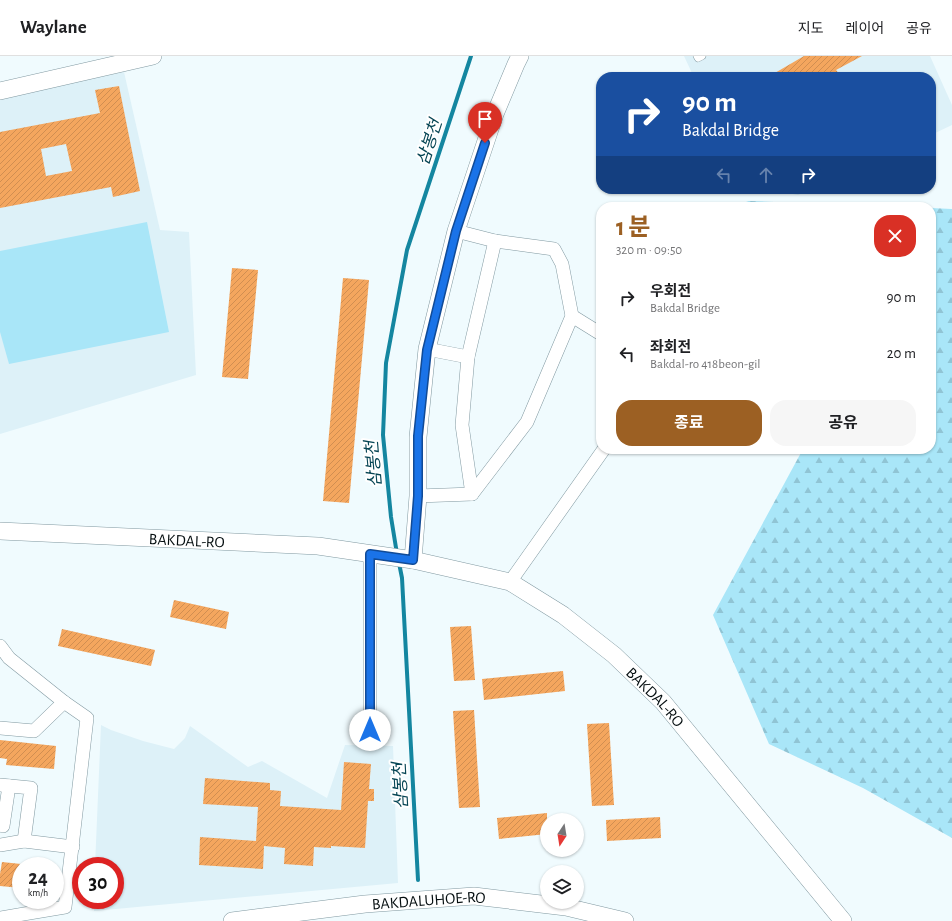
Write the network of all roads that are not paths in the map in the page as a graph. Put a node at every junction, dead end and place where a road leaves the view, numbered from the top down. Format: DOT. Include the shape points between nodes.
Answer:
graph roads {
  1 [pos="153,56"];
  2 [pos="520,56"];
  3 [pos="697,56"];
  4 [pos="702,56"];
  5 [pos="0,91"];
  6 [pos="456,231"];
  7 [pos="495,241"];
  8 [pos="572,316"];
  9 [pos="596,331"];
  10 [pos="427,350"];
  11 [pos="468,357"];
  12 [pos="600,454"];
  13 [pos="472,494"];
  14 [pos="418,496"];
  15 [pos="0,531"];
  16 [pos="371,555"];
  17 [pos="410,560"];
  18 [pos="510,582"];
  19 [pos="0,646"];
  20 [pos="64,702"];
  21 [pos="0,728"];
  22 [pos="370,730"];
  23 [pos="5,785"];
  24 [pos="3,826"];
  25 [pos="24,841"];
  26 [pos="0,845"];
  27 [pos="73,847"];
  28 [pos="0,918"];
  29 [pos="232,921"];
  30 [pos="625,921"];
  31 [pos="843,921"];
  1 -- 5 [label="street"];
  2 -- 6 [label="street" via="495,114"];
  3 -- 4 [label="lane"];
  6 -- 7 [label="street"];
  6 -- 10 [label="street"];
  7 -- 8 [label="street" via="554,249 562,264"];
  7 -- 11 [label="street"];
  8 -- 9 [label="street"];
  8 -- 13 [label="street" via="527,422"];
  10 -- 11 [label="street"];
  10 -- 14 [label="street" via="418,436"];
  11 -- 13 [label="street" via="462,425"];
  12 -- 18 [label="street"];
  13 -- 14 [label="street"];
  14 -- 17 [label="street"];
  15 -- 16 [label="street, BAKDAL-RO" via="318,546"];
  16 -- 17 [label="street, BAKDAL-RO"];
  16 -- 22 [label="street"];
  17 -- 18 [label="street, BAKDAL-RO"];
  18 -- 31 [label="street, BAKDAL-RO" via="563,615 614,655 663,702"];
  19 -- 20 [label="street" via="9,658"];
  20 -- 21 [label="street" via="34,731"];
  20 -- 27 [label="street" via="87,718"];
  23 -- 24 [label="street"];
  23 -- 25 [label="street" via="31,788"];
  25 -- 26 [label="street"];
  25 -- 27 [label="street"];
  27 -- 28 [label="street" via="66,907"];
  29 -- 30 [label="street, BAKDALUHOE-RO" via="365,904 474,896 566,907"];
}
